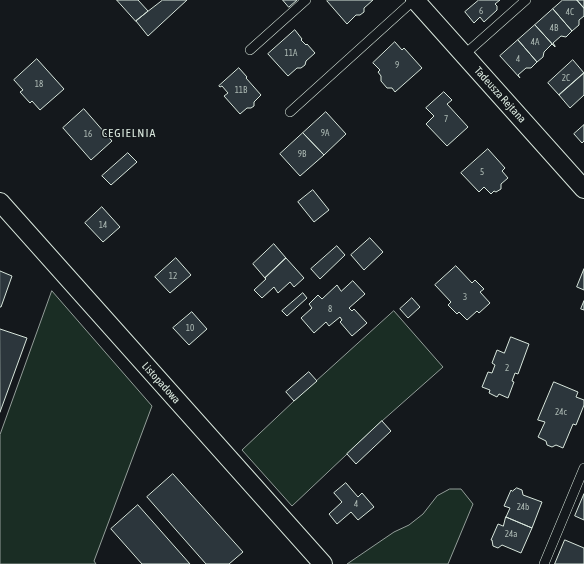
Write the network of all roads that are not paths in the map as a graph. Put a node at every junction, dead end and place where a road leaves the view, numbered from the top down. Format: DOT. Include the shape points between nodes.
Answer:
graph roads {
  1 [pos="306,0"];
  2 [pos="415,0"];
  3 [pos="526,0"];
  4 [pos="250,50"];
  5 [pos="464,55"];
  6 [pos="290,112"];
  7 [pos="584,189"];
  8 [pos="0,202"];
  9 [pos="584,468"];
  10 [pos="323,564"];
  11 [pos="544,564"];
  1 -- 4 [label="lane"];
  2 -- 5 [label="street, Tadeusza Rejtana"];
  2 -- 6 [label="lane"];
  3 -- 5 [label="lane"];
  5 -- 7 [label="street, Tadeusza Rejtana"];
  8 -- 10 [label="street, Listopadowa"];
  9 -- 11 [label="lane"];
}
